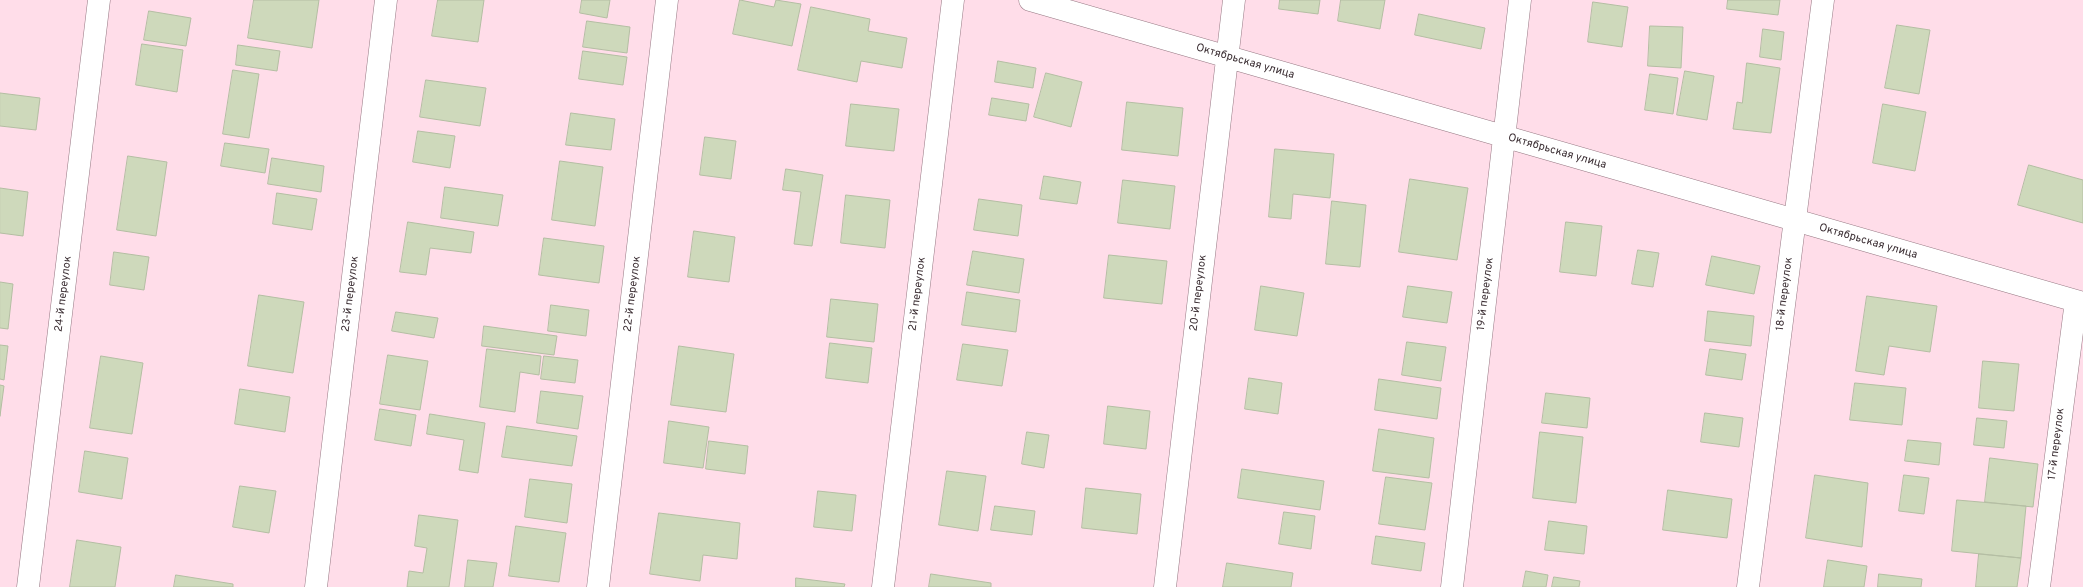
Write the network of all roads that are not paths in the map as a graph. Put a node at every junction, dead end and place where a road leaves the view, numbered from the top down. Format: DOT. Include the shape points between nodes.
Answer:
graph roads {
  1 [pos="99,0"];
  2 [pos="386,0"];
  3 [pos="668,0"];
  4 [pos="953,0"];
  5 [pos="1030,0"];
  6 [pos="1234,0"];
  7 [pos="1520,0"];
  8 [pos="1823,0"];
  9 [pos="1226,56"];
  10 [pos="1504,137"];
  11 [pos="1795,221"];
  12 [pos="2079,302"];
  13 [pos="28,587"];
  14 [pos="316,587"];
  15 [pos="598,587"];
  16 [pos="883,587"];
  17 [pos="1165,587"];
  18 [pos="1452,587"];
  19 [pos="1748,587"];
  20 [pos="2039,587"];
  1 -- 13 [label="street, 24-й переулок"];
  2 -- 14 [label="street, 23-й переулок"];
  3 -- 15 [label="street, 22-й переулок"];
  4 -- 16 [label="street, 21-й переулок"];
  5 -- 9 [label="street, Октябрьская улица"];
  6 -- 9 [label="street, 20-й переулок"];
  7 -- 10 [label="street, 19-й переулок"];
  8 -- 11 [label="street, 18-й переулок"];
  9 -- 10 [label="street, Октябрьская улица"];
  9 -- 17 [label="street, 20-й переулок"];
  10 -- 11 [label="street, Октябрьская улица"];
  10 -- 18 [label="street, 19-й переулок"];
  11 -- 12 [label="street, Октябрьская улица"];
  11 -- 19 [label="street, 18-й переулок"];
  12 -- 20 [label="street, 17-й переулок"];
}
